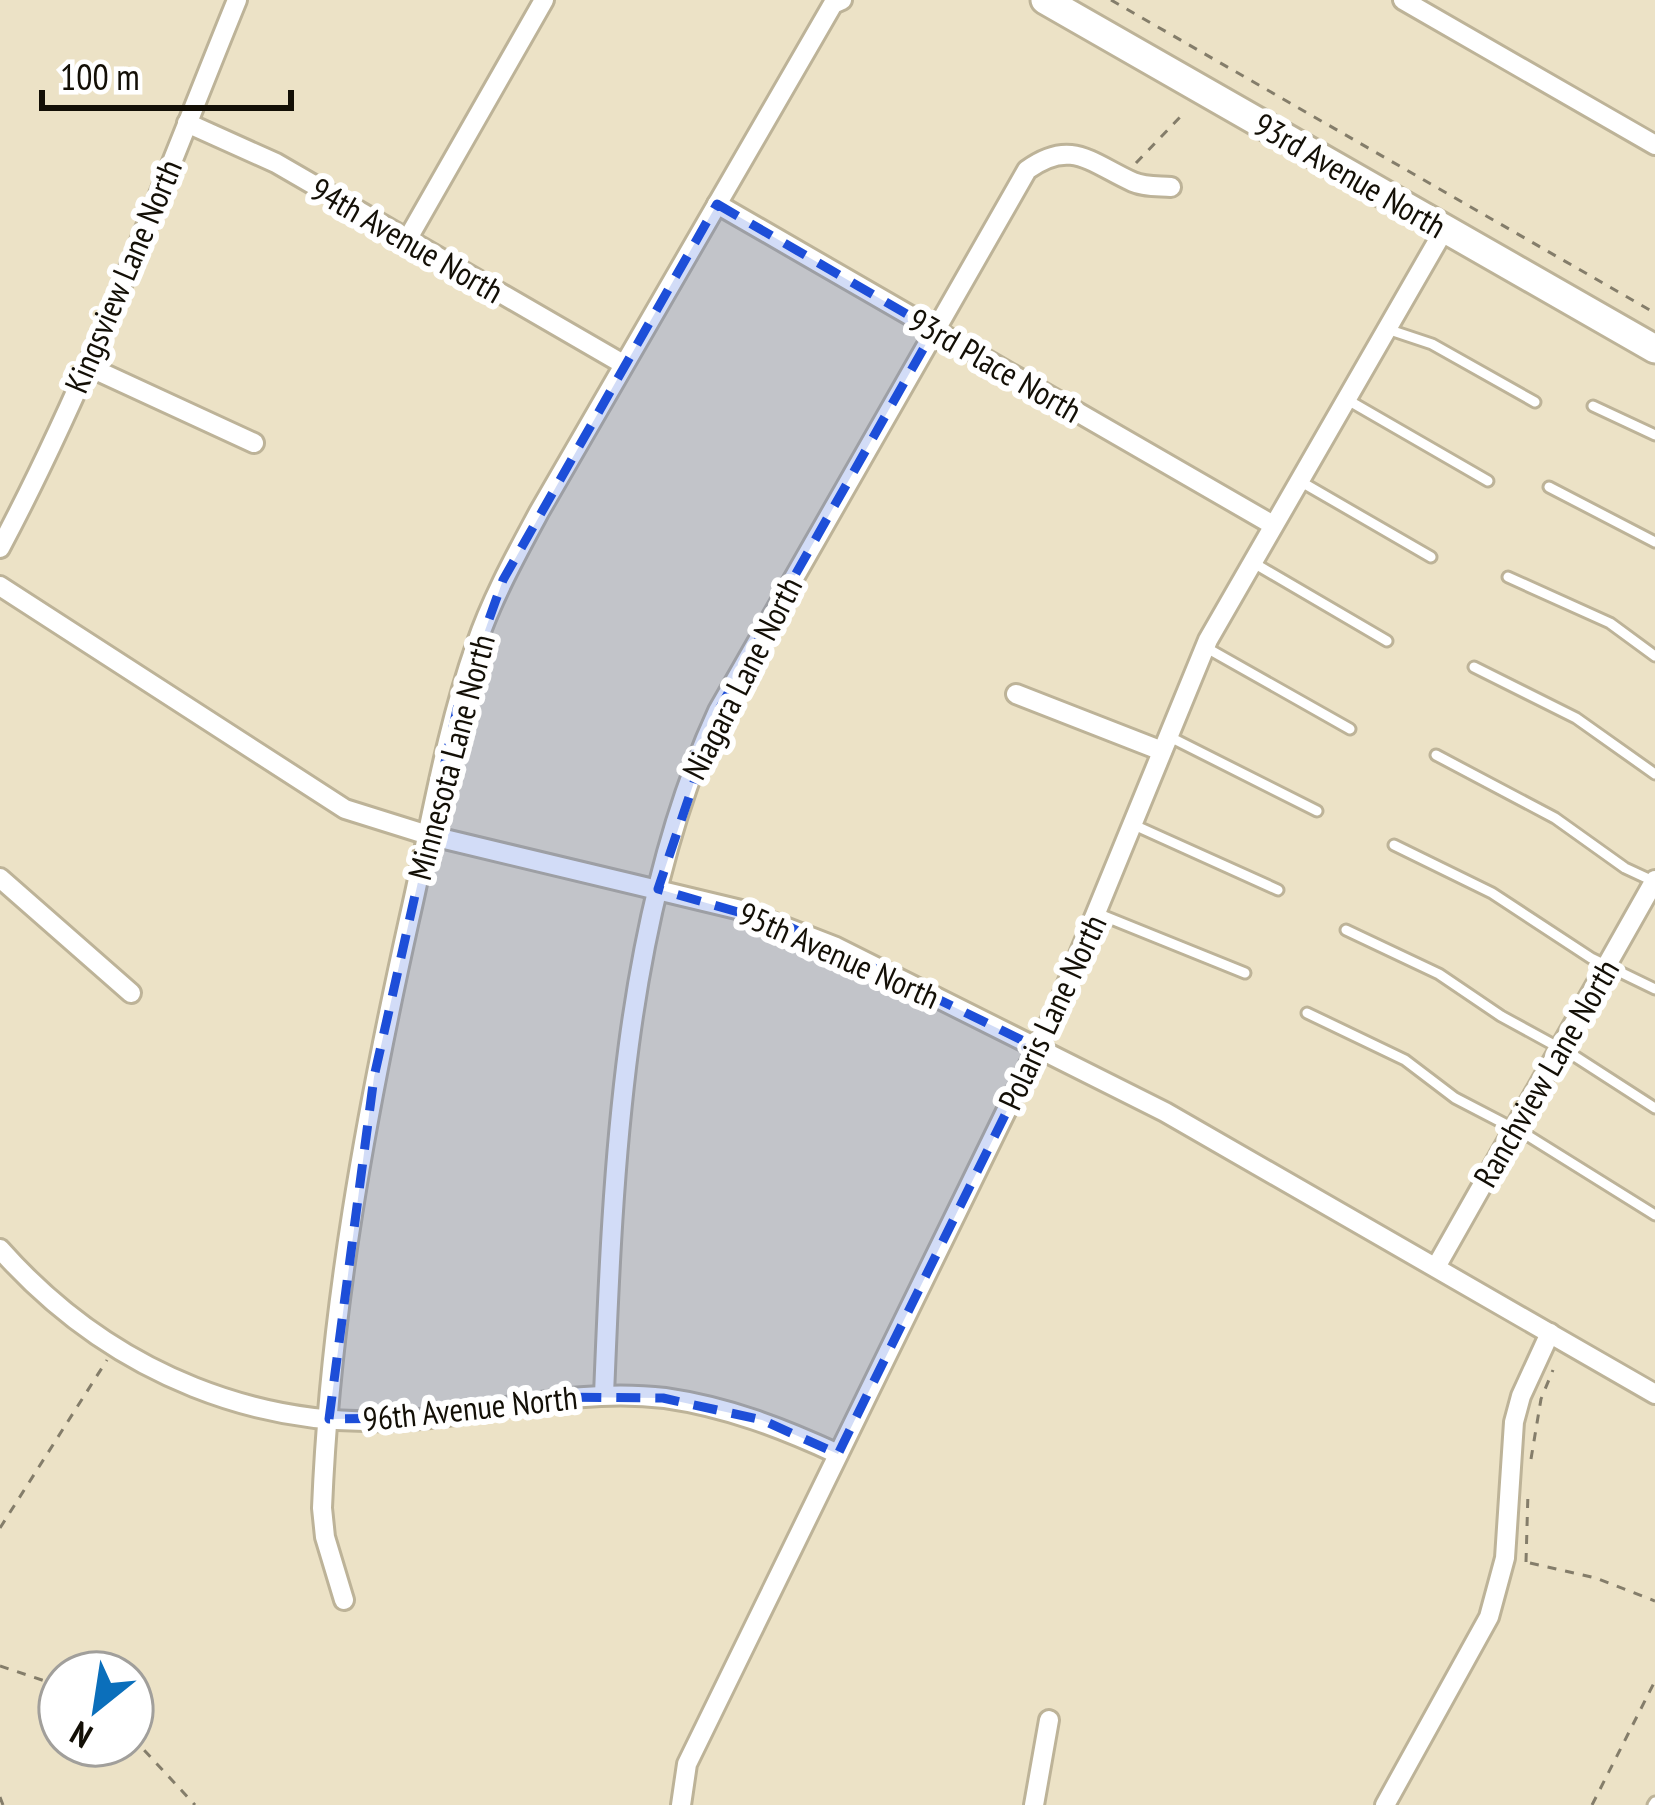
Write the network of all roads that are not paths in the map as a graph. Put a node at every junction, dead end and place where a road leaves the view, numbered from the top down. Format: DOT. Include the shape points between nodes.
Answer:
graph roads {
  1 [pos="237,0"];
  2 [pos="544,0"];
  3 [pos="842,0"];
  4 [pos="1046,0"];
  5 [pos="1403,0"];
  6 [pos="188,123"];
  7 [pos="1655,145"];
  8 [pos="1171,187"];
  9 [pos="717,204"];
  10 [pos="1444,230"];
  11 [pos="407,240"];
  12 [pos="1387,329"];
  13 [pos="934,330"];
  14 [pos="1655,349"];
  15 [pos="623,364"];
  16 [pos="87,366"];
  17 [pos="1346,399"];
  18 [pos="1535,402"];
  19 [pos="1593,406"];
  20 [pos="1655,435"];
  21 [pos="254,443"];
  22 [pos="1298,480"];
  23 [pos="1488,481"];
  24 [pos="1549,487"];
  25 [pos="1273,525"];
  26 [pos="1655,542"];
  27 [pos="0,548"];
  28 [pos="1431,556"];
  29 [pos="1252,562"];
  30 [pos="1508,577"];
  31 [pos="0,586"];
  32 [pos="1387,641"];
  33 [pos="1205,647"];
  34 [pos="1655,656"];
  35 [pos="1474,667"];
  36 [pos="1016,694"];
  37 [pos="1350,729"];
  38 [pos="1166,743"];
  39 [pos="1436,755"];
  40 [pos="1655,774"];
  41 [pos="1317,811"];
  42 [pos="1134,825"];
  43 [pos="428,835"];
  44 [pos="1394,845"];
  45 [pos="0,878"];
  46 [pos="1655,881"];
  47 [pos="658,889"];
  48 [pos="1278,890"];
  49 [pos="1099,914"];
  50 [pos="1346,930"];
  51 [pos="1608,965"];
  52 [pos="1245,973"];
  53 [pos="1655,989"];
  54 [pos="131,993"];
  55 [pos="1307,1013"];
  56 [pos="1038,1048"];
  57 [pos="1560,1051"];
  58 [pos="1655,1108"];
  59 [pos="1513,1130"];
  60 [pos="1655,1215"];
  61 [pos="0,1249"];
  62 [pos="1436,1267"];
  63 [pos="1550,1334"];
  64 [pos="1655,1394"];
  65 [pos="604,1395"];
  66 [pos="328,1419"];
  67 [pos="838,1454"];
  68 [pos="344,1600"];
  69 [pos="1049,1720"];
  70 [pos="681,1805"];
  71 [pos="1034,1805"];
  72 [pos="1385,1805"];
  1 -- 6 [label="street, Kingsview Lane North"];
  2 -- 11 [label="street"];
  3 -- 9 [label="street, Minnesota Lane North"];
  4 -- 10 [label="main road, 93rd Avenue North"];
  5 -- 7 [label="street"];
  6 -- 11 [label="street, 94th Avenue North"];
  6 -- 16 [label="street, Kingsview Lane North"];
  8 -- 13 [label="street, Niagara Lane North" via="1138,184 1077,155 1058,154 1027,170"];
  9 -- 13 [label="street, 93rd Place North"];
  9 -- 15 [label="street, Minnesota Lane North"];
  10 -- 12 [label="street, Polaris Lane North"];
  10 -- 14 [label="main road, 93rd Avenue North"];
  11 -- 15 [label="street, 94th Avenue North"];
  12 -- 17 [label="street, Polaris Lane North"];
  12 -- 18 [label="lane" via="1432,344"];
  13 -- 25 [label="street, 93rd Place North"];
  13 -- 47 [label="street, Niagara Lane North" via="718,710 686,785"];
  15 -- 43 [label="street, Minnesota Lane North" via="476,644"];
  16 -- 21 [label="street"];
  16 -- 27 [label="street, Kingsview Lane North"];
  17 -- 22 [label="street, Polaris Lane North"];
  17 -- 23 [label="lane"];
  19 -- 20 [label="lane"];
  22 -- 25 [label="street, Polaris Lane North"];
  22 -- 28 [label="lane"];
  24 -- 26 [label="lane"];
  25 -- 29 [label="street, Polaris Lane North"];
  29 -- 32 [label="lane"];
  29 -- 33 [label="street, Polaris Lane North"];
  30 -- 34 [label="lane" via="1610,623"];
  31 -- 43 [label="street, 95th Avenue North" via="345,809"];
  33 -- 37 [label="lane"];
  33 -- 38 [label="street, Polaris Lane North"];
  35 -- 40 [label="lane" via="1576,718"];
  36 -- 38 [label="street"];
  38 -- 41 [label="lane"];
  38 -- 42 [label="street, Polaris Lane North"];
  39 -- 46 [label="lane"];
  42 -- 48 [label="lane"];
  42 -- 49 [label="street, Polaris Lane North"];
  43 -- 47 [label="street, 95th Avenue North"];
  43 -- 66 [label="street, Minnesota Lane North" via="374,1077"];
  44 -- 51 [label="lane" via="1492,892"];
  45 -- 54 [label="street"];
  46 -- 51 [label="street, Ranchview Lane North"];
  47 -- 56 [label="street, 95th Avenue North" via="790,927"];
  47 -- 65 [label="street, Niagara Lane North" via="632,1036"];
  49 -- 52 [label="lane"];
  49 -- 56 [label="street, Polaris Lane North"];
  50 -- 57 [label="lane" via="1439,974"];
  51 -- 53 [label="lane"];
  51 -- 57 [label="street, Ranchview Lane North"];
  55 -- 59 [label="lane" via="1405,1060"];
  56 -- 62 [label="street, 95th Avenue North"];
  56 -- 67 [label="street, Polaris Lane North"];
  57 -- 58 [label="lane"];
  57 -- 59 [label="street, Ranchview Lane North"];
  59 -- 60 [label="lane"];
  59 -- 62 [label="street, Ranchview Lane North"];
  61 -- 66 [label="street, 96th Avenue North" via="46,1296 163,1376 265,1411"];
  62 -- 63 [label="street, 95th Avenue North"];
  63 -- 64 [label="street, 95th Avenue North"];
  63 -- 72 [label="street" via="1514,1422 1505,1558 1489,1617"];
  65 -- 66 [label="street, 96th Avenue North" via="431,1418"];
  65 -- 67 [label="street, 96th Avenue North" via="717,1408"];
  66 -- 68 [label="street, Minnesota Lane North" via="322,1508"];
  67 -- 70 [label="street, Polaris Lane North" via="687,1764"];
  69 -- 71 [label="street"];
}
